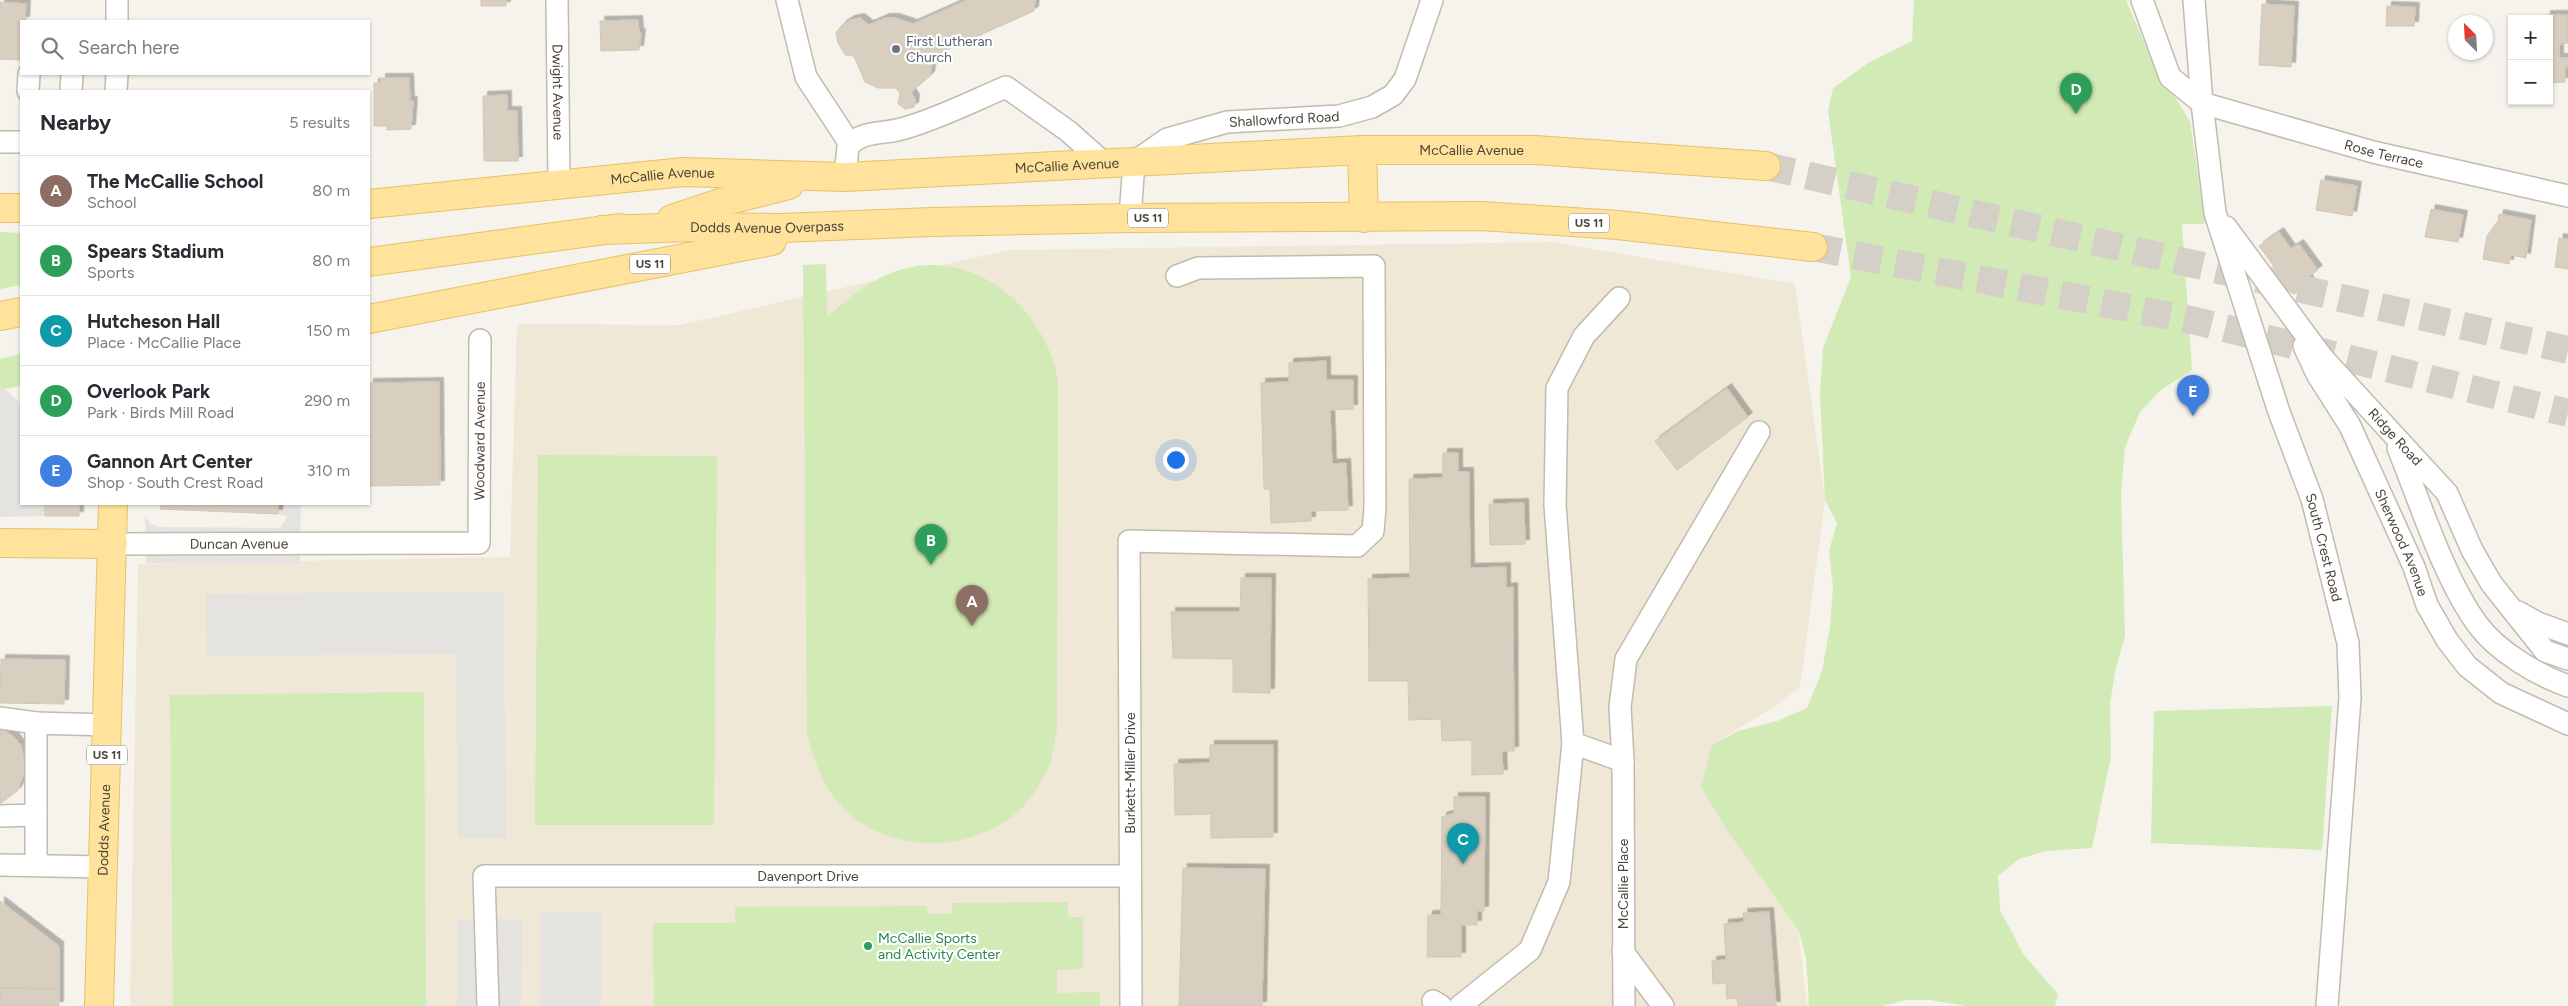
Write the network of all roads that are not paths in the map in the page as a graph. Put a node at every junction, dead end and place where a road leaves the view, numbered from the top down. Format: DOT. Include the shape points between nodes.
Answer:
graph roads {
  1 [pos="117,0"];
  2 [pos="556,0"];
  3 [pos="787,0"];
  4 [pos="1432,0"];
  5 [pos="2142,0"];
  6 [pos="2194,0"];
  7 [pos="117,20"];
  8 [pos="29,75"];
  9 [pos="72,75"];
  10 [pos="116,75"];
  11 [pos="28,90"];
  12 [pos="71,90"];
  13 [pos="116,90"];
  14 [pos="2202,103"];
  15 [pos="0,142"];
  16 [pos="20,142"];
  17 [pos="850,144"];
  18 [pos="1362,150"];
  19 [pos="1134,162"];
  20 [pos="1104,163"];
  21 [pos="1766,166"];
  22 [pos="845,177"];
  23 [pos="558,185"];
  24 [pos="2568,196"];
  25 [pos="370,204"];
  26 [pos="0,208"];
  27 [pos="20,208"];
  28 [pos="2215,213"];
  29 [pos="1130,218"];
  30 [pos="1364,218"];
  31 [pos="932,222"];
  32 [pos="602,230"];
  33 [pos="1813,247"];
  34 [pos="370,262"];
  35 [pos="1178,276"];
  36 [pos="1619,298"];
  37 [pos="20,312"];
  38 [pos="2289,312"];
  39 [pos="0,316"];
  40 [pos="370,319"];
  41 [pos="480,340"];
  42 [pos="1759,432"];
  43 [pos="2393,435"];
  44 [pos="114,505"];
  45 [pos="0,543"];
  46 [pos="479,543"];
  47 [pos="113,544"];
  48 [pos="2510,607"];
  49 [pos="2568,634"];
  50 [pos="2568,659"];
  51 [pos="2568,686"];
  52 [pos="0,718"];
  53 [pos="36,723"];
  54 [pos="2568,724"];
  55 [pos="108,725"];
  56 [pos="1573,743"];
  57 [pos="1623,761"];
  58 [pos="36,815"];
  59 [pos="0,816"];
  60 [pos="0,865"];
  61 [pos="36,866"];
  62 [pos="104,867"];
  63 [pos="1130,876"];
  64 [pos="1623,952"];
  65 [pos="99,1006"];
  66 [pos="488,1006"];
  67 [pos="1130,1006"];
  68 [pos="1460,1006"];
  69 [pos="1624,1006"];
  70 [pos="1663,1006"];
  71 [pos="2327,1006"];
  1 -- 7 [label="street"];
  2 -- 23 [label="street, Dwight Avenue"];
  3 -- 17 [label="street" via="806,76"];
  4 -- 19 [label="street, Shallowford Road" via="1405,79 1393,95 1372,107 1339,116 1227,122 1167,139"];
  5 -- 14 [label="street" via="2170,77"];
  6 -- 14 [label="street, South Crest Road"];
  8 -- 11 [label="street"];
  9 -- 12 [label="street"];
  10 -- 13 [label="street"];
  14 -- 24 [label="street, Rose Terrace" via="2373,152"];
  14 -- 28 [label="street, South Crest Road"];
  15 -- 16 [label="street"];
  17 -- 20 [label="street" via="867,133 918,124 1006,87"];
  17 -- 22 [label="street"];
  18 -- 19 [label="main road, McCallie Avenue"];
  18 -- 21 [label="main road, McCallie Avenue" via="1535,150"];
  18 -- 30 [label="main road"];
  19 -- 20 [label="main road, McCallie Avenue"];
  19 -- 29 [label="street"];
  20 -- 22 [label="main road, McCallie Avenue"];
  22 -- 23 [label="main road, McCallie Avenue" via="684,172"];
  22 -- 32 [label="main road, Dodds Avenue Overpass" via="776,187 661,222"];
  23 -- 25 [label="main road, McCallie Avenue"];
  26 -- 27 [label="main road"];
  28 -- 38 [label="street, Ridge Road"];
  28 -- 71 [label="street, South Crest Road" via="2279,412 2312,499 2348,643 2350,698"];
  29 -- 30 [label="main road, US 11"];
  29 -- 31 [label="main road, US 11"];
  30 -- 33 [label="main road, US 11" via="1520,218 1618,225"];
  31 -- 32 [label="main road, Dodds Avenue Overpass"];
  31 -- 40 [label="main road, US 11" via="770,241"];
  32 -- 34 [label="main road, Dodds Avenue Overpass"];
  35 -- 63 [label="street, Burkett-Miller Drive" via="1198,268 1374,266 1375,508 1373,531 1358,546 1129,541"];
  36 -- 56 [label="street" via="1584,336 1557,388 1555,505"];
  37 -- 39 [label="main road"];
  38 -- 43 [label="street, Ridge Road" via="2322,357"];
  38 -- 54 [label="street, Sherwood Avenue" via="2316,374 2350,426 2414,568 2426,605 2447,640 2467,666 2501,693"];
  41 -- 46 [label="street, Woodward Avenue"];
  42 -- 57 [label="street, McCallie Place" via="1626,658 1620,707"];
  43 -- 48 [label="street, Ridge Road" via="2446,493 2472,550"];
  43 -- 51 [label="street" via="2461,599 2479,626 2514,658 2544,677"];
  44 -- 47 [label="main road, Dodds Avenue / US 11"];
  45 -- 47 [label="main road, Duncan Avenue"];
  46 -- 47 [label="street, Duncan Avenue"];
  47 -- 55 [label="main road, Dodds Avenue / US 11"];
  48 -- 49 [label="street" via="2538,624"];
  48 -- 50 [label="street, Ridge Road" via="2545,650"];
  52 -- 53 [label="street"];
  53 -- 55 [label="street"];
  53 -- 58 [label="street"];
  55 -- 62 [label="main road, Dodds Avenue / US 11"];
  56 -- 57 [label="street"];
  56 -- 68 [label="street" via="1556,890 1530,950"];
  57 -- 64 [label="street, McCallie Place"];
  58 -- 59 [label="street"];
  58 -- 61 [label="street"];
  60 -- 61 [label="street"];
  61 -- 62 [label="street"];
  62 -- 65 [label="main road, Dodds Avenue / US 11"];
  63 -- 66 [label="street, Davenport Drive" via="484,876"];
  63 -- 67 [label="street, Burkett-Miller Drive"];
  64 -- 69 [label="street, McCallie Place"];
  64 -- 70 [label="street"];
}
